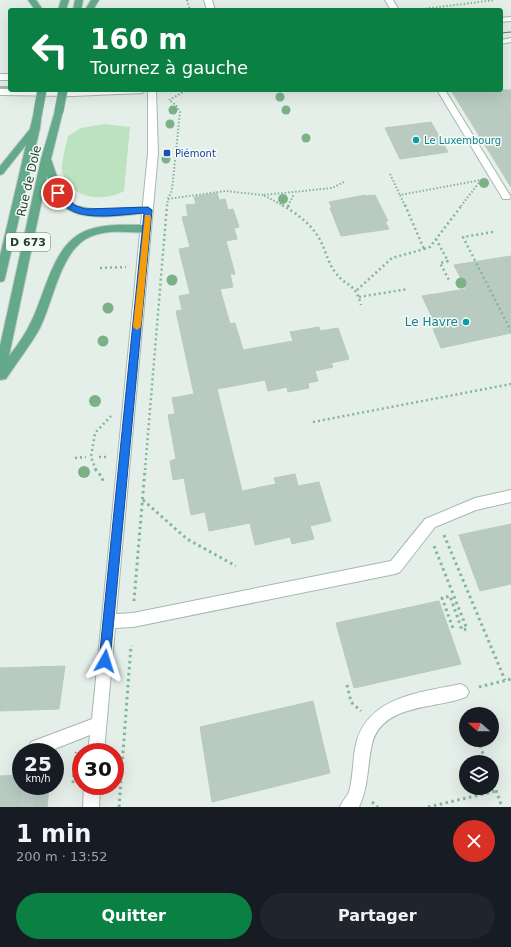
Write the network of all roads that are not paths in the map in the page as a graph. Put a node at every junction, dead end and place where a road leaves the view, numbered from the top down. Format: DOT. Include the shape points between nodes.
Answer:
graph roads {
  1 [pos="0,92"];
  2 [pos="42,92"];
  3 [pos="64,92"];
  4 [pos="96,92"];
  5 [pos="152,92"];
  6 [pos="442,92"];
  7 [pos="35,128"];
  8 [pos="46,159"];
  9 [pos="0,172"];
  10 [pos="506,197"];
  11 [pos="148,210"];
  12 [pos="146,229"];
  13 [pos="0,278"];
  14 [pos="0,373"];
  15 [pos="0,379"];
  16 [pos="511,496"];
  17 [pos="109,621"];
  18 [pos="461,692"];
  19 [pos="98,724"];
  20 [pos="50,743"];
  21 [pos="97,743"];
  22 [pos="91,795"];
  23 [pos="90,807"];
  24 [pos="348,807"];
  1 -- 4 [label="street"];
  2 -- 7 [label="main road, Rue de Dole / D 673, bridge"];
  3 -- 8 [label="main road, Rue de Dole / D 673, bridge"];
  5 -- 11 [label="street" via="153,152"];
  6 -- 10 [label="street"];
  7 -- 9 [label="main road"];
  7 -- 13 [label="main road, Rue de Dole / D 673"];
  8 -- 11 [label="main road" via="58,193 72,207 84,212 100,213"];
  8 -- 14 [label="main road, Rue de Dole / D 673"];
  11 -- 12 [label="street"];
  12 -- 15 [label="main road" via="92,232 72,245 63,258 37,323"];
  12 -- 17 [label="street"];
  16 -- 17 [label="street" via="475,504 430,523 395,566 133,620"];
  17 -- 19 [label="street"];
  18 -- 24 [label="street" via="404,704 386,711 374,724 365,740 358,789"];
  19 -- 20 [label="street"];
  19 -- 21 [label="street"];
  22 -- 23 [label="street"];
}
